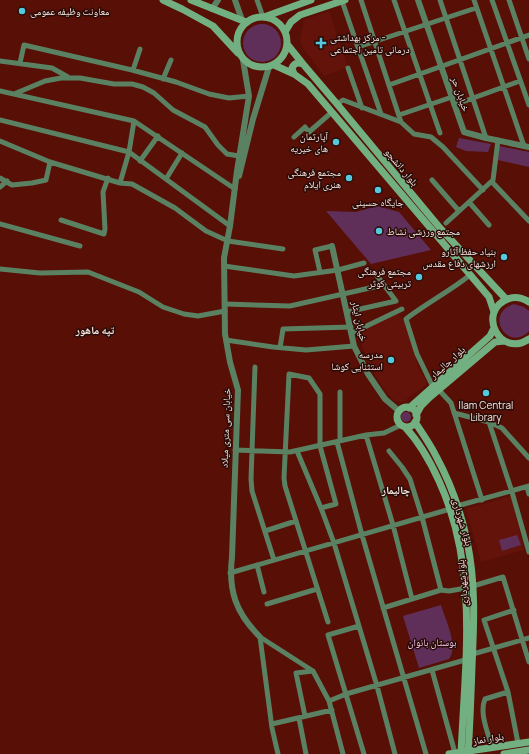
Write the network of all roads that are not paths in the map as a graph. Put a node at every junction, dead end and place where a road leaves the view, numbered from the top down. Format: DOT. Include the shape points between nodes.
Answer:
graph roads {
  1 [pos="163,0"];
  2 [pos="191,0"];
  3 [pos="218,0"];
  4 [pos="235,0"];
  5 [pos="257,0"];
  6 [pos="311,0"];
  7 [pos="344,0"];
  8 [pos="361,0"];
  9 [pos="394,0"];
  10 [pos="418,0"];
  11 [pos="440,0"];
  12 [pos="474,0"];
  13 [pos="492,0"];
  14 [pos="509,0"];
  15 [pos="292,5"];
  16 [pos="476,8"];
  17 [pos="212,9"];
  18 [pos="263,17"];
  19 [pos="446,18"];
  20 [pos="295,19"];
  21 [pos="244,21"];
  22 [pos="426,24"];
  23 [pos="405,31"];
  24 [pos="285,32"];
  25 [pos="529,34"];
  26 [pos="522,37"];
  27 [pos="375,41"];
  28 [pos="507,43"];
  29 [pos="287,44"];
  30 [pos="358,47"];
  31 [pos="140,49"];
  32 [pos="490,49"];
  33 [pos="241,57"];
  34 [pos="529,59"];
  35 [pos="171,60"];
  36 [pos="461,60"];
  37 [pos="0,61"];
  38 [pos="20,63"];
  39 [pos="303,64"];
  40 [pos="271,66"];
  41 [pos="441,67"];
  42 [pos="348,68"];
  43 [pos="133,70"];
  44 [pos="294,74"];
  45 [pos="420,74"];
  46 [pos="71,78"];
  47 [pos="163,79"];
  48 [pos="520,81"];
  49 [pos="389,86"];
  50 [pos="504,87"];
  51 [pos="0,91"];
  52 [pos="14,94"];
  53 [pos="249,96"];
  54 [pos="452,97"];
  55 [pos="473,98"];
  56 [pos="337,104"];
  57 [pos="430,104"];
  58 [pos="454,104"];
  59 [pos="529,105"];
  60 [pos="362,108"];
  61 [pos="332,112"];
  62 [pos="381,114"];
  63 [pos="399,115"];
  64 [pos="0,120"];
  65 [pos="134,121"];
  66 [pos="401,122"];
  67 [pos="440,133"];
  68 [pos="158,136"];
  69 [pos="294,137"];
  70 [pos="486,138"];
  71 [pos="498,140"];
  72 [pos="0,141"];
  73 [pos="527,146"];
  74 [pos="128,152"];
  75 [pos="182,153"];
  76 [pos="242,157"];
  77 [pos="140,161"];
  78 [pos="50,162"];
  79 [pos="0,178"];
  80 [pos="108,178"];
  81 [pos="166,179"];
  82 [pos="432,180"];
  83 [pos="493,180"];
  84 [pos="7,181"];
  85 [pos="120,183"];
  86 [pos="0,187"];
  87 [pos="235,189"];
  88 [pos="483,190"];
  89 [pos="469,202"];
  90 [pos="459,211"];
  91 [pos="61,220"];
  92 [pos="529,221"];
  93 [pos="446,223"];
  94 [pos="0,224"];
  95 [pos="489,225"];
  96 [pos="230,226"];
  97 [pos="228,242"];
  98 [pos="80,246"];
  99 [pos="332,246"];
  100 [pos="283,249"];
  101 [pos="364,263"];
  102 [pos="224,266"];
  103 [pos="0,269"];
  104 [pos="338,270"];
  105 [pos="320,272"];
  106 [pos="375,273"];
  107 [pos="470,275"];
  108 [pos="383,284"];
  109 [pos="344,294"];
  110 [pos="529,297"];
  111 [pos="520,298"];
  112 [pos="506,299"];
  113 [pos="529,302"];
  114 [pos="225,308"];
  115 [pos="402,310"];
  116 [pos="347,312"];
  117 [pos="494,312"];
  118 [pos="494,328"];
  119 [pos="352,330"];
  120 [pos="529,339"];
  121 [pos="226,340"];
  122 [pos="504,340"];
  123 [pos="521,343"];
  124 [pos="354,346"];
  125 [pos="529,346"];
  126 [pos="280,348"];
  127 [pos="255,366"];
  128 [pos="436,389"];
  129 [pos="340,392"];
  130 [pos="409,408"];
  131 [pos="399,411"];
  132 [pos="454,413"];
  133 [pos="416,418"];
  134 [pos="489,422"];
  135 [pos="403,426"];
  136 [pos="366,435"];
  137 [pos="338,441"];
  138 [pos="320,446"];
  139 [pos="235,450"];
  140 [pos="252,450"];
  141 [pos="296,451"];
  142 [pos="389,451"];
  143 [pos="286,452"];
  144 [pos="529,458"];
  145 [pos="528,487"];
  146 [pos="512,492"];
  147 [pos="529,494"];
  148 [pos="482,500"];
  149 [pos="322,508"];
  150 [pos="454,508"];
  151 [pos="422,517"];
  152 [pos="296,521"];
  153 [pos="392,526"];
  154 [pos="264,531"];
  155 [pos="362,534"];
  156 [pos="334,543"];
  157 [pos="305,551"];
  158 [pos="529,552"];
  159 [pos="274,560"];
  160 [pos="257,565"];
  161 [pos="230,573"];
  162 [pos="470,587"];
  163 [pos="317,589"];
  164 [pos="441,590"];
  165 [pos="264,592"];
  166 [pos="412,599"];
  167 [pos="267,604"];
  168 [pos="383,610"];
  169 [pos="514,610"];
  170 [pos="328,622"];
  171 [pos="358,624"];
  172 [pos="260,637"];
  173 [pos="529,638"];
  174 [pos="523,640"];
  175 [pos="493,648"];
  176 [pos="473,654"];
  177 [pos="465,660"];
  178 [pos="529,662"];
  179 [pos="432,670"];
  180 [pos="313,671"];
  181 [pos="403,678"];
  182 [pos="377,686"];
  183 [pos="508,692"];
  184 [pos="346,694"];
  185 [pos="329,701"];
  186 [pos="332,710"];
  187 [pos="305,716"];
  188 [pos="299,718"];
  189 [pos="272,724"];
  190 [pos="529,742"];
  191 [pos="518,744"];
  192 [pos="492,747"];
  193 [pos="529,750"];
  194 [pos="460,753"];
  195 [pos="278,754"];
  196 [pos="306,754"];
  197 [pos="343,754"];
  198 [pos="364,754"];
  199 [pos="395,754"];
  200 [pos="426,754"];
  201 [pos="504,754"];
  1 -- 33 [label="main road" via="213,26"];
  2 -- 17 [label="main road"];
  3 -- 17 [label="street"];
  4 -- 21 [label="street"];
  5 -- 18 [label="street"];
  6 -- 15 [label="main road"];
  7 -- 20 [label="main road"];
  7 -- 30 [label="street"];
  8 -- 27 [label="street"];
  9 -- 23 [label="street"];
  10 -- 22 [label="street, خیابان حر"];
  11 -- 19 [label="street"];
  12 -- 16 [label="street"];
  13 -- 28 [label="street"];
  14 -- 26 [label="street"];
  15 -- 18 [label="main road"];
  15 -- 20 [label="main road" via="289,16"];
  16 -- 19 [label="street"];
  16 -- 32 [label="street"];
  17 -- 21 [label="main road"];
  18 -- 21 [label="main road"];
  18 -- 24 [label="main road" via="276,21"];
  19 -- 22 [label="street"];
  19 -- 36 [label="street"];
  20 -- 24 [label="main road"];
  21 -- 33 [label="main road" via="237,34 237,48"];
  22 -- 23 [label="street"];
  22 -- 41 [label="street, خیابان حر"];
  23 -- 27 [label="street"];
  23 -- 45 [label="street"];
  24 -- 29 [label="main road"];
  25 -- 26 [label="street"];
  26 -- 28 [label="street"];
  26 -- 34 [label="street"];
  27 -- 30 [label="street"];
  27 -- 49 [label="street"];
  28 -- 32 [label="street"];
  28 -- 48 [label="street"];
  29 -- 39 [label="main road, بلوار دانشجو"];
  29 -- 40 [label="main road" via="283,56"];
  30 -- 62 [label="street"];
  31 -- 43 [label="street"];
  32 -- 36 [label="street"];
  32 -- 50 [label="street"];
  33 -- 40 [label="main road" via="258,68"];
  33 -- 53 [label="street, خیابان سی متری میلاد"];
  35 -- 47 [label="street"];
  36 -- 41 [label="street"];
  36 -- 55 [label="street"];
  37 -- 38 [label="street"];
  38 -- 43 [label="street" via="24,45"];
  38 -- 46 [label="street" via="52,68"];
  39 -- 44 [label="main road" via="295,64 292,68"];
  39 -- 56 [label="main road, بلوار دانشجو"];
  40 -- 44 [label="main road, بلوار دانشجو"];
  40 -- 76 [label="street, خیابان سی متری میلاد"];
  41 -- 45 [label="street"];
  41 -- 54 [label="street, خیابان حر"];
  42 -- 60 [label="street"];
  43 -- 47 [label="street"];
  44 -- 61 [label="main road, بلوار دانشجو" via="308,84"];
  45 -- 49 [label="street"];
  45 -- 57 [label="street"];
  46 -- 52 [label="street" via="45,81"];
  46 -- 76 [label="street" via="143,87 173,110 204,127 227,154"];
  47 -- 53 [label="street" via="229,98"];
  48 -- 50 [label="street"];
  48 -- 59 [label="street"];
  49 -- 63 [label="street"];
  50 -- 55 [label="street"];
  50 -- 73 [label="street"];
  51 -- 52 [label="street"];
  52 -- 65 [label="street"];
  53 -- 76 [label="street, خیابان سی متری میلاد"];
  54 -- 57 [label="street"];
  54 -- 58 [label="street, خیابان حر"];
  55 -- 58 [label="street"];
  55 -- 70 [label="street"];
  56 -- 60 [label="street" via="343,100"];
  56 -- 112 [label="main road, بلوار دانشجو" via="440,228"];
  57 -- 63 [label="street"];
  57 -- 67 [label="street"];
  58 -- 70 [label="street, خیابان حر" via="464,132"];
  60 -- 62 [label="street"];
  61 -- 69 [label="street" via="309,132 305,127"];
  61 -- 107 [label="main road, بلوار دانشجو"];
  62 -- 66 [label="street"];
  63 -- 66 [label="street"];
  64 -- 74 [label="street"];
  65 -- 68 [label="street"];
  65 -- 74 [label="street"];
  66 -- 88 [label="street" via="414,134 431,137"];
  68 -- 75 [label="street"];
  68 -- 77 [label="street"];
  70 -- 71 [label="street, خیابان حر"];
  71 -- 73 [label="street, خیابان حر"];
  71 -- 83 [label="street"];
  72 -- 78 [label="street"];
  74 -- 77 [label="street"];
  74 -- 85 [label="street"];
  75 -- 81 [label="street"];
  75 -- 87 [label="street"];
  76 -- 87 [label="street, خیابان سی متری میلاد"];
  77 -- 81 [label="street"];
  78 -- 80 [label="street"];
  78 -- 84 [label="street" via="46,180 12,185"];
  79 -- 84 [label="street"];
  80 -- 85 [label="street"];
  80 -- 91 [label="street" via="103,192 104,234"];
  81 -- 96 [label="street"];
  82 -- 90 [label="street"];
  83 -- 88 [label="street"];
  83 -- 92 [label="street" via="492,182"];
  84 -- 86 [label="street"];
  85 -- 97 [label="street" via="132,184"];
  87 -- 96 [label="street, خیابان سی متری میلاد"];
  88 -- 89 [label="street"];
  89 -- 90 [label="street"];
  89 -- 95 [label="street"];
  90 -- 93 [label="street"];
  94 -- 98 [label="street"];
  96 -- 97 [label="street, خیابان سی متری میلاد"];
  97 -- 100 [label="street"];
  97 -- 102 [label="street, خیابان سی متری میلاد"];
  99 -- 104 [label="street, خیابان ایثار"];
  99 -- 105 [label="street" via="315,250"];
  101 -- 104 [label="street"];
  102 -- 105 [label="street" via="294,276"];
  102 -- 114 [label="street, خیابان سی متری میلاد"];
  103 -- 114 [label="street" via="40,273 88,272 139,292 163,307 184,314 198,316"];
  104 -- 105 [label="street"];
  104 -- 109 [label="street, خیابان ایثار"];
  106 -- 108 [label="street"];
  107 -- 117 [label="main road, بلوار دانشجو" via="488,297"];
  107 -- 128 [label="street" via="406,319 417,354"];
  108 -- 109 [label="street"];
  108 -- 116 [label="street" via="396,301"];
  109 -- 114 [label="street" via="290,306"];
  109 -- 116 [label="street, خیابان ایثار"];
  110 -- 111 [label="street"];
  111 -- 112 [label="main road"];
  111 -- 113 [label="main road"];
  112 -- 117 [label="main road"];
  114 -- 121 [label="street, خیابان سی متری میلاد"];
  115 -- 119 [label="street"];
  116 -- 119 [label="street, خیابان ایثار"];
  117 -- 118 [label="main road"];
  118 -- 122 [label="main road"];
  118 -- 128 [label="main road, بلوار چالیمار" via="490,336"];
  119 -- 124 [label="street, خیابان ایثار"];
  119 -- 126 [label="street" via="283,329"];
  120 -- 123 [label="main road"];
  121 -- 126 [label="street"];
  121 -- 139 [label="street, خیابان سی متری میلاد" via="238,390"];
  122 -- 123 [label="main road" via="509,343"];
  122 -- 128 [label="main road, بلوار چالیمار" via="495,342"];
  123 -- 125 [label="main road"];
  124 -- 126 [label="street" via="306,350"];
  124 -- 131 [label="street, خیابان ایثار" via="368,374 385,399"];
  127 -- 140 [label="street"];
  128 -- 130 [label="main road, بلوار چالیمار"];
  128 -- 132 [label="street" via="451,403"];
  128 -- 133 [label="main road, بلوار چالیمار" via="421,406"];
  129 -- 137 [label="street"];
  130 -- 131 [label="main road"];
  130 -- 133 [label="main road" via="414,410"];
  131 -- 135 [label="main road" via="397,419"];
  132 -- 134 [label="street"];
  132 -- 148 [label="street"];
  133 -- 135 [label="main road" via="411,426"];
  133 -- 150 [label="main road" via="450,486"];
  134 -- 144 [label="street" via="502,428"];
  134 -- 146 [label="street"];
  135 -- 136 [label="street" via="384,433"];
  135 -- 150 [label="main road, بلوار شهرداری" via="429,459"];
  136 -- 137 [label="street"];
  136 -- 153 [label="street"];
  137 -- 138 [label="street"];
  137 -- 155 [label="street"];
  138 -- 141 [label="street"];
  138 -- 143 [label="street" via="320,394 310,378 289,374"];
  138 -- 149 [label="street" via="336,504"];
  139 -- 140 [label="street"];
  139 -- 161 [label="street, خیابان سی متری میلاد"];
  140 -- 143 [label="street"];
  140 -- 154 [label="street" via="252,491"];
  141 -- 143 [label="street"];
  141 -- 149 [label="street"];
  142 -- 151 [label="street" via="410,479"];
  143 -- 152 [label="street" via="285,486"];
  145 -- 146 [label="street"];
  145 -- 147 [label="street"];
  146 -- 148 [label="street"];
  146 -- 158 [label="street"];
  148 -- 150 [label="street"];
  149 -- 156 [label="street"];
  150 -- 151 [label="street"];
  150 -- 162 [label="main road, بلوار شهرداری"];
  151 -- 153 [label="street"];
  151 -- 164 [label="street"];
  152 -- 154 [label="street"];
  152 -- 157 [label="street"];
  153 -- 155 [label="street"];
  153 -- 166 [label="street"];
  154 -- 159 [label="street"];
  155 -- 156 [label="street"];
  155 -- 168 [label="street"];
  156 -- 157 [label="street"];
  156 -- 171 [label="street"];
  157 -- 159 [label="street"];
  157 -- 163 [label="street"];
  159 -- 160 [label="street"];
  160 -- 161 [label="street"];
  160 -- 165 [label="street"];
  161 -- 172 [label="street, خیابان سی متری میلاد" via="236,605"];
  162 -- 164 [label="street"];
  162 -- 169 [label="street" via="503,577"];
  162 -- 176 [label="main road, بلوارشهرداری"];
  162 -- 177 [label="main road, بلوار شهرداری"];
  163 -- 167 [label="street"];
  163 -- 170 [label="street"];
  164 -- 166 [label="street"];
  166 -- 168 [label="street"];
  168 -- 181 [label="street"];
  169 -- 174 [label="street"];
  169 -- 175 [label="street" via="484,620"];
  171 -- 182 [label="street"];
  171 -- 184 [label="street" via="328,635"];
  172 -- 180 [label="street"];
  172 -- 189 [label="street"];
  173 -- 174 [label="street"];
  174 -- 175 [label="street"];
  174 -- 178 [label="street"];
  175 -- 176 [label="street"];
  175 -- 183 [label="street"];
  176 -- 194 [label="main road, بلوارشهرداری"];
  177 -- 179 [label="street"];
  177 -- 194 [label="main road, بلوار شهرداری"];
  179 -- 181 [label="street"];
  179 -- 194 [label="street"];
  180 -- 185 [label="street"];
  180 -- 187 [label="street" via="296,673"];
  181 -- 182 [label="street"];
  181 -- 200 [label="street"];
  182 -- 184 [label="street"];
  182 -- 199 [label="street"];
  183 -- 191 [label="street"];
  183 -- 192 [label="street" via="485,699 482,710"];
  184 -- 185 [label="street"];
  184 -- 198 [label="street"];
  185 -- 186 [label="street"];
  186 -- 187 [label="street"];
  186 -- 197 [label="street"];
  187 -- 188 [label="street"];
  188 -- 189 [label="street"];
  188 -- 196 [label="street"];
  189 -- 195 [label="street"];
  190 -- 191 [label="main road, بلوار نماز"];
  191 -- 192 [label="main road, بلوار نماز"];
  192 -- 194 [label="main road, بلوار نماز"];
  193 -- 201 [label="main road, بلوار نماز"];
}
